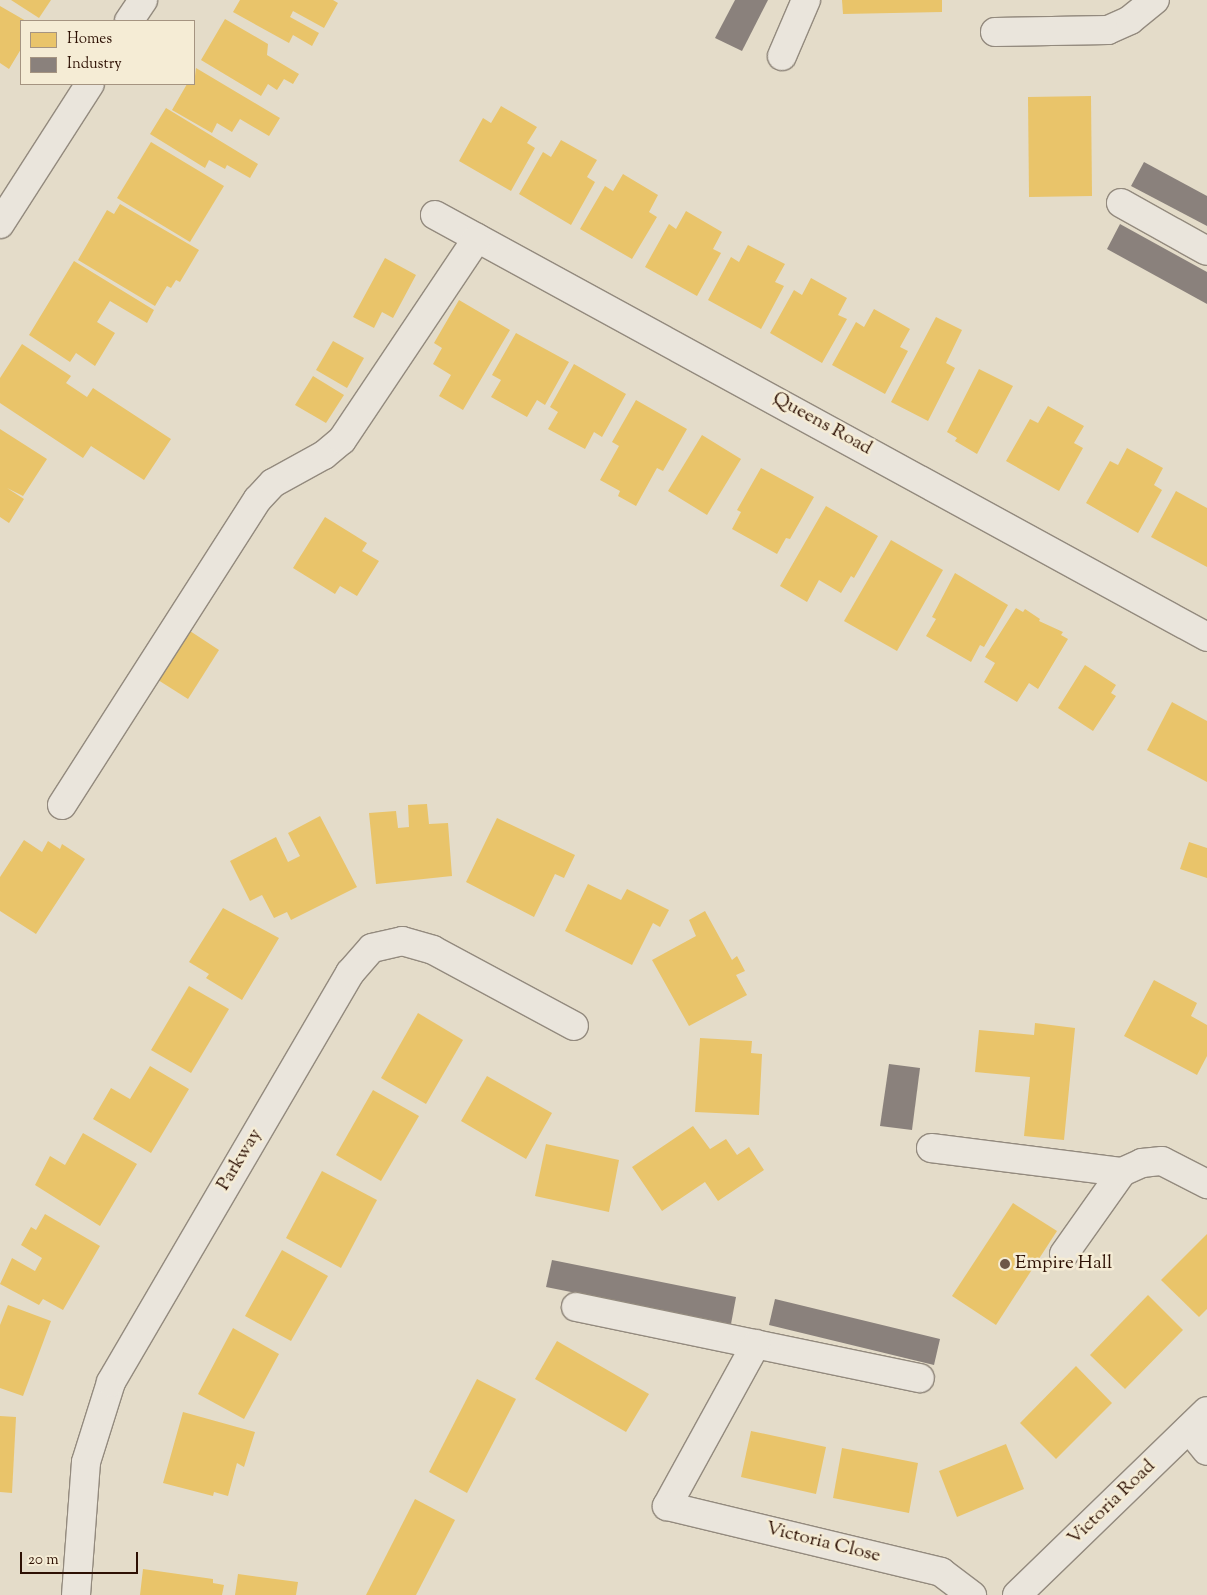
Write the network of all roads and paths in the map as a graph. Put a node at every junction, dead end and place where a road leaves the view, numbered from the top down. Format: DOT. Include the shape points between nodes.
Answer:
graph roads {
  1 [pos="143,0"];
  2 [pos="806,0"];
  3 [pos="1155,0"];
  4 [pos="131,20"];
  5 [pos="995,32"];
  6 [pos="782,56"];
  7 [pos="89,85"];
  8 [pos="1121,203"];
  9 [pos="435,215"];
  10 [pos="0,224"];
  11 [pos="477,238"];
  12 [pos="1207,251"];
  13 [pos="1207,638"];
  14 [pos="62,805"];
  15 [pos="574,1026"];
  16 [pos="931,1148"];
  17 [pos="1122,1172"];
  18 [pos="1207,1184"];
  19 [pos="1064,1254"];
  20 [pos="576,1307"];
  21 [pos="756,1344"];
  22 [pos="920,1378"];
  23 [pos="1198,1420"];
  24 [pos="1207,1451"];
  25 [pos="76,1595"];
  26 [pos="972,1595"];
  27 [pos="1017,1595"];
  1 -- 4 [label="street"];
  2 -- 6 [label="street"];
  3 -- 5 [label="street" via="1130,20 1108,30"];
  7 -- 10 [label="street"];
  8 -- 12 [label="street"];
  9 -- 11 [label="street, Queens Road"];
  11 -- 13 [label="street, Queens Road"];
  11 -- 14 [label="street" via="342,440 324,455 273,483 258,499"];
  15 -- 25 [label="street, Parkway" via="433,950 402,941 372,948 350,972 111,1382 86,1462"];
  16 -- 17 [label="street"];
  17 -- 18 [label="street" via="1142,1163 1162,1162"];
  17 -- 19 [label="street"];
  20 -- 21 [label="street"];
  21 -- 22 [label="street"];
  21 -- 26 [label="street, Victoria Close" via="667,1506 942,1572"];
  23 -- 24 [label="street"];
  23 -- 27 [label="street, Victoria Road"];
}
